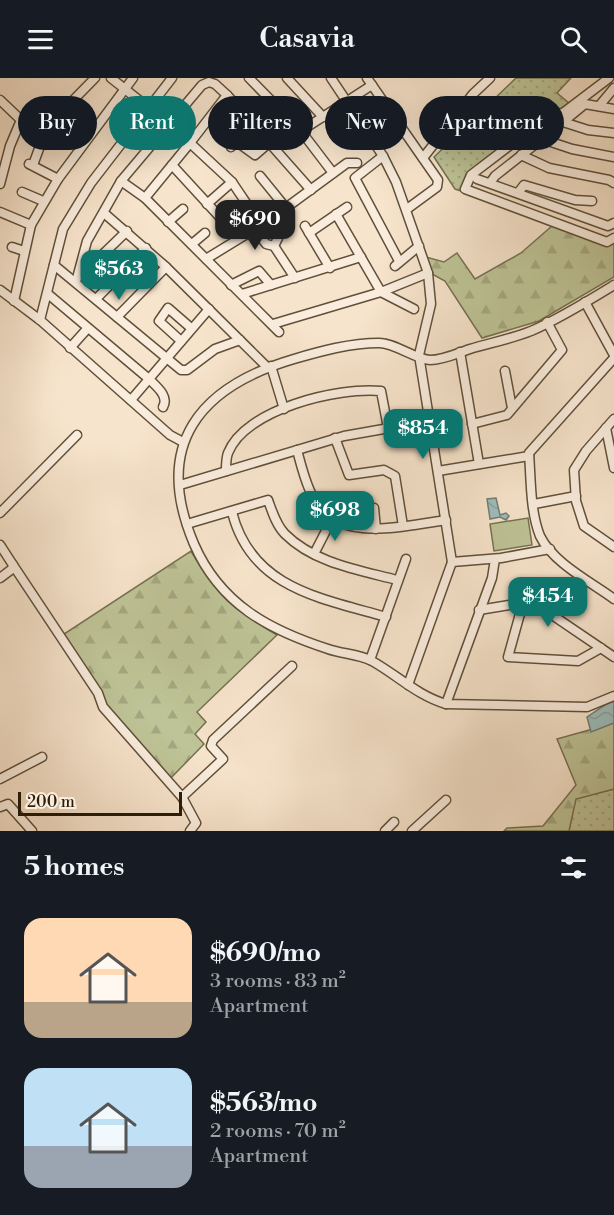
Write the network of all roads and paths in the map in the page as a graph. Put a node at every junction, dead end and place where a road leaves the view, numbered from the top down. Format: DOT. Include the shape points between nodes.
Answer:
graph roads {
  1 [pos="95,78"];
  2 [pos="111,78"];
  3 [pos="133,78"];
  4 [pos="172,78"];
  5 [pos="249,78"];
  6 [pos="287,78"];
  7 [pos="331,78"];
  8 [pos="490,78"];
  9 [pos="609,78"];
  10 [pos="369,82"];
  11 [pos="125,88"];
  12 [pos="614,88"];
  13 [pos="227,95"];
  14 [pos="135,96"];
  15 [pos="157,96"];
  16 [pos="193,96"];
  17 [pos="267,96"];
  18 [pos="343,96"];
  19 [pos="354,96"];
  20 [pos="0,100"];
  21 [pos="599,106"];
  22 [pos="614,108"];
  23 [pos="323,117"];
  24 [pos="313,123"];
  25 [pos="614,133"];
  26 [pos="196,135"];
  27 [pos="313,146"];
  28 [pos="196,149"];
  29 [pos="116,150"];
  30 [pos="147,150"];
  31 [pos="184,150"];
  32 [pos="245,150"];
  33 [pos="261,150"];
  34 [pos="277,150"];
  35 [pos="379,150"];
  36 [pos="521,155"];
  37 [pos="383,156"];
  38 [pos="423,158"];
  39 [pos="614,158"];
  40 [pos="357,163"];
  41 [pos="172,165"];
  42 [pos="333,173"];
  43 [pos="260,176"];
  44 [pos="58,179"];
  45 [pos="477,179"];
  46 [pos="121,181"];
  47 [pos="232,182"];
  48 [pos="490,183"];
  49 [pos="614,183"];
  50 [pos="0,184"];
  51 [pos="312,190"];
  52 [pos="22,192"];
  53 [pos="518,193"];
  54 [pos="145,198"];
  55 [pos="581,200"];
  56 [pos="43,201"];
  57 [pos="592,201"];
  58 [pos="207,204"];
  59 [pos="347,207"];
  60 [pos="286,208"];
  61 [pos="183,209"];
  62 [pos="406,209"];
  63 [pos="0,212"];
  64 [pos="104,213"];
  65 [pos="336,214"];
  66 [pos="579,214"];
  67 [pos="168,222"];
  68 [pos="614,223"];
  69 [pos="31,225"];
  70 [pos="261,225"];
  71 [pos="127,231"];
  72 [pos="205,233"];
  73 [pos="239,238"];
  74 [pos="614,238"];
  75 [pos="192,244"];
  76 [pos="274,246"];
  77 [pos="419,246"];
  78 [pos="12,247"];
  79 [pos="146,249"];
  80 [pos="24,251"];
  81 [pos="84,256"];
  82 [pos="361,257"];
  83 [pos="206,259"];
  84 [pos="54,266"];
  85 [pos="166,267"];
  86 [pos="330,267"];
  87 [pos="428,273"];
  88 [pos="295,278"];
  89 [pos="76,282"];
  90 [pos="231,285"];
  91 [pos="271,285"];
  92 [pos="614,285"];
  93 [pos="0,290"];
  94 [pos="381,292"];
  95 [pos="48,294"];
  96 [pos="242,294"];
  97 [pos="96,299"];
  98 [pos="14,301"];
  99 [pos="585,302"];
  100 [pos="209,309"];
  101 [pos="414,309"];
  102 [pos="117,317"];
  103 [pos="40,320"];
  104 [pos="548,322"];
  105 [pos="273,324"];
  106 [pos="191,328"];
  107 [pos="87,329"];
  108 [pos="279,332"];
  109 [pos="240,340"];
  110 [pos="181,341"];
  111 [pos="70,348"];
  112 [pos="460,352"];
  113 [pos="419,355"];
  114 [pos="614,356"];
  115 [pos="166,359"];
  116 [pos="268,366"];
  117 [pos="505,371"];
  118 [pos="149,379"];
  119 [pos="131,400"];
  120 [pos="163,408"];
  121 [pos="512,408"];
  122 [pos="284,409"];
  123 [pos="614,419"];
  124 [pos="429,421"];
  125 [pos="472,424"];
  126 [pos="388,428"];
  127 [pos="606,428"];
  128 [pos="77,435"];
  129 [pos="335,438"];
  130 [pos="183,442"];
  131 [pos="297,450"];
  132 [pos="529,456"];
  133 [pos="479,464"];
  134 [pos="614,468"];
  135 [pos="226,471"];
  136 [pos="438,471"];
  137 [pos="180,485"];
  138 [pos="576,496"];
  139 [pos="534,504"];
  140 [pos="374,508"];
  141 [pos="232,512"];
  142 [pos="0,513"];
  143 [pos="332,519"];
  144 [pos="446,520"];
  145 [pos="187,524"];
  146 [pos="403,526"];
  147 [pos="376,529"];
  148 [pos="0,545"];
  149 [pos="614,547"];
  150 [pos="550,549"];
  151 [pos="314,554"];
  152 [pos="406,559"];
  153 [pos="495,559"];
  154 [pos="452,562"];
  155 [pos="13,565"];
  156 [pos="0,578"];
  157 [pos="397,580"];
  158 [pos="614,599"];
  159 [pos="523,603"];
  160 [pos="479,610"];
  161 [pos="386,617"];
  162 [pos="601,648"];
  163 [pos="614,657"];
  164 [pos="370,660"];
  165 [pos="292,666"];
  166 [pos="408,685"];
  167 [pos="614,696"];
  168 [pos="446,704"];
  169 [pos="42,757"];
  170 [pos="0,779"];
  171 [pos="182,797"];
  172 [pos="446,800"];
  173 [pos="0,807"];
  174 [pos="394,822"];
  175 [pos="32,831"];
  176 [pos="190,831"];
  177 [pos="385,831"];
  178 [pos="412,831"];
  1 -- 44 [label="street" via="47,127 31,165"];
  2 -- 11 [label="street"];
  3 -- 11 [label="street"];
  4 -- 15 [label="street"];
  5 -- 17 [label="street"];
  6 -- 23 [label="street"];
  7 -- 18 [label="street"];
  8 -- 38 [label="street"];
  9 -- 74 [label="street" via="562,113 551,114 471,175 465,189 607,242"];
  10 -- 19 [label="street"];
  10 -- 38 [label="street"];
  11 -- 14 [label="street"];
  11 -- 44 [label="street"];
  12 -- 21 [label="street"];
  13 -- 16 [label="street" via="209,82"];
  13 -- 26 [label="street"];
  20 -- 50 [label="street" via="21,120"];
  21 -- 22 [label="street"];
  21 -- 25 [label="street" via="585,104 562,122"];
  23 -- 24 [label="street"];
  27 -- 42 [label="street"];
  28 -- 47 [label="street"];
  29 -- 84 [label="street" via="63,229"];
  30 -- 46 [label="street"];
  31 -- 41 [label="street"];
  32 -- 33 [label="street" via="255,155"];
  34 -- 51 [label="street"];
  35 -- 37 [label="street"];
  36 -- 39 [label="street" via="542,139"];
  36 -- 48 [label="street"];
  36 -- 49 [label="street" via="549,168"];
  37 -- 62 [label="street"];
  37 -- 77 [label="street" via="355,178 397,263"];
  38 -- 62 [label="street" via="439,184"];
  40 -- 42 [label="street" via="347,163"];
  41 -- 54 [label="street"];
  41 -- 58 [label="street"];
  42 -- 51 [label="street"];
  43 -- 60 [label="street"];
  44 -- 56 [label="street"];
  45 -- 48 [label="street"];
  46 -- 54 [label="street"];
  46 -- 64 [label="street"];
  47 -- 58 [label="street"];
  47 -- 70 [label="street"];
  48 -- 53 [label="street"];
  51 -- 60 [label="street"];
  52 -- 56 [label="street"];
  53 -- 55 [label="street" via="524,185"];
  53 -- 66 [label="street"];
  54 -- 67 [label="street"];
  55 -- 57 [label="street"];
  55 -- 66 [label="street"];
  56 -- 69 [label="street"];
  58 -- 73 [label="street"];
  59 -- 65 [label="street"];
  60 -- 70 [label="street"];
  61 -- 67 [label="street"];
  62 -- 77 [label="street"];
  63 -- 69 [label="street"];
  64 -- 71 [label="street"];
  64 -- 81 [label="street" via="87,241"];
  65 -- 82 [label="street"];
  65 -- 86 [label="street" via="307,230"];
  66 -- 68 [label="street" via="608,226"];
  67 -- 75 [label="street"];
  69 -- 80 [label="street"];
  70 -- 73 [label="street"];
  70 -- 76 [label="street" via="266,244"];
  70 -- 76 [label="street" via="278,238"];
  71 -- 79 [label="street"];
  71 -- 81 [label="street" via="98,259"];
  72 -- 75 [label="street"];
  73 -- 83 [label="street"];
  75 -- 83 [label="street"];
  76 -- 88 [label="street"];
  77 -- 87 [label="street"];
  78 -- 80 [label="street"];
  79 -- 85 [label="street"];
  79 -- 97 [label="street"];
  80 -- 98 [label="street"];
  81 -- 89 [label="street"];
  82 -- 86 [label="street"];
  82 -- 94 [label="street"];
  83 -- 90 [label="street"];
  84 -- 89 [label="street"];
  84 -- 95 [label="street"];
  85 -- 100 [label="street"];
  85 -- 102 [label="street"];
  86 -- 88 [label="street"];
  87 -- 94 [label="street"];
  87 -- 113 [label="street" via="431,304"];
  88 -- 91 [label="street"];
  89 -- 97 [label="street"];
  90 -- 91 [label="street" via="259,271"];
  90 -- 96 [label="street"];
  91 -- 96 [label="street"];
  92 -- 99 [label="street"];
  93 -- 98 [label="street"];
  94 -- 101 [label="street"];
  94 -- 105 [label="street"];
  95 -- 103 [label="street"];
  95 -- 107 [label="street"];
  96 -- 105 [label="street"];
  97 -- 102 [label="street"];
  98 -- 103 [label="street"];
  99 -- 104 [label="street"];
  99 -- 114 [label="street"];
  100 -- 106 [label="street"];
  100 -- 109 [label="street"];
  102 -- 115 [label="street"];
  103 -- 111 [label="street"];
  104 -- 112 [label="street"];
  104 -- 121 [label="street" via="562,350"];
  105 -- 108 [label="street"];
  106 -- 110 [label="street"];
  106 -- 110 [label="street" via="168,309 159,321"];
  107 -- 111 [label="street"];
  107 -- 118 [label="street"];
  109 -- 115 [label="street" via="215,349 184,371"];
  109 -- 116 [label="street"];
  110 -- 115 [label="street"];
  111 -- 119 [label="street"];
  112 -- 113 [label="street" via="429,360"];
  112 -- 125 [label="street"];
  113 -- 116 [label="street" via="380,343 327,349"];
  113 -- 124 [label="street"];
  114 -- 132 [label="street"];
  115 -- 118 [label="street"];
  116 -- 122 [label="street"];
  116 -- 130 [label="street" via="222,392 197,414"];
  117 -- 121 [label="street"];
  118 -- 119 [label="street"];
  118 -- 120 [label="street" via="164,395"];
  119 -- 130 [label="street"];
  121 -- 125 [label="street" via="503,419"];
  122 -- 126 [label="street" via="337,394 383,388"];
  122 -- 135 [label="street" via="261,417 237,438 227,454"];
  123 -- 127 [label="street"];
  124 -- 126 [label="street"];
  124 -- 136 [label="street"];
  125 -- 133 [label="street"];
  126 -- 129 [label="street"];
  127 -- 134 [label="street"];
  127 -- 138 [label="street" via="574,470"];
  128 -- 142 [label="street"];
  129 -- 131 [label="street"];
  129 -- 146 [label="street" via="348,478 393,469"];
  130 -- 137 [label="street"];
  131 -- 135 [label="street"];
  131 -- 143 [label="street" via="313,496"];
  132 -- 133 [label="street"];
  132 -- 139 [label="street"];
  133 -- 136 [label="street"];
  135 -- 137 [label="street"];
  136 -- 144 [label="street"];
  137 -- 145 [label="street"];
  138 -- 139 [label="street"];
  138 -- 149 [label="street" via="584,526"];
  139 -- 150 [label="street" via="540,534"];
  140 -- 147 [label="street"];
  141 -- 145 [label="street"];
  141 -- 151 [label="street" via="270,497 285,534"];
  141 -- 161 [label="street" via="250,555 270,573 329,602"];
  143 -- 147 [label="street"];
  143 -- 151 [label="street"];
  144 -- 146 [label="street"];
  144 -- 154 [label="street"];
  145 -- 164 [label="street" via="202,562 229,598 288,636"];
  146 -- 147 [label="street"];
  148 -- 155 [label="street"];
  150 -- 153 [label="street"];
  150 -- 158 [label="street"];
  151 -- 157 [label="street"];
  152 -- 157 [label="street"];
  153 -- 154 [label="street"];
  153 -- 160 [label="street"];
  154 -- 166 [label="street"];
  155 -- 156 [label="street"];
  155 -- 171 [label="street" via="98,693 103,707"];
  157 -- 161 [label="street"];
  159 -- 160 [label="street"];
  159 -- 162 [label="street" via="536,604"];
  159 -- 162 [label="street" via="504,660 578,661"];
  160 -- 168 [label="street"];
  161 -- 164 [label="street"];
  162 -- 163 [label="street"];
  164 -- 166 [label="street"];
  165 -- 171 [label="street" via="213,740 211,746 223,759"];
  166 -- 168 [label="street"];
  167 -- 168 [label="street" via="587,707"];
  169 -- 170 [label="street"];
  171 -- 176 [label="street" via="196,822"];
  172 -- 178 [label="street"];
  173 -- 175 [label="street" via="8,804"];
  174 -- 177 [label="street"];
}
